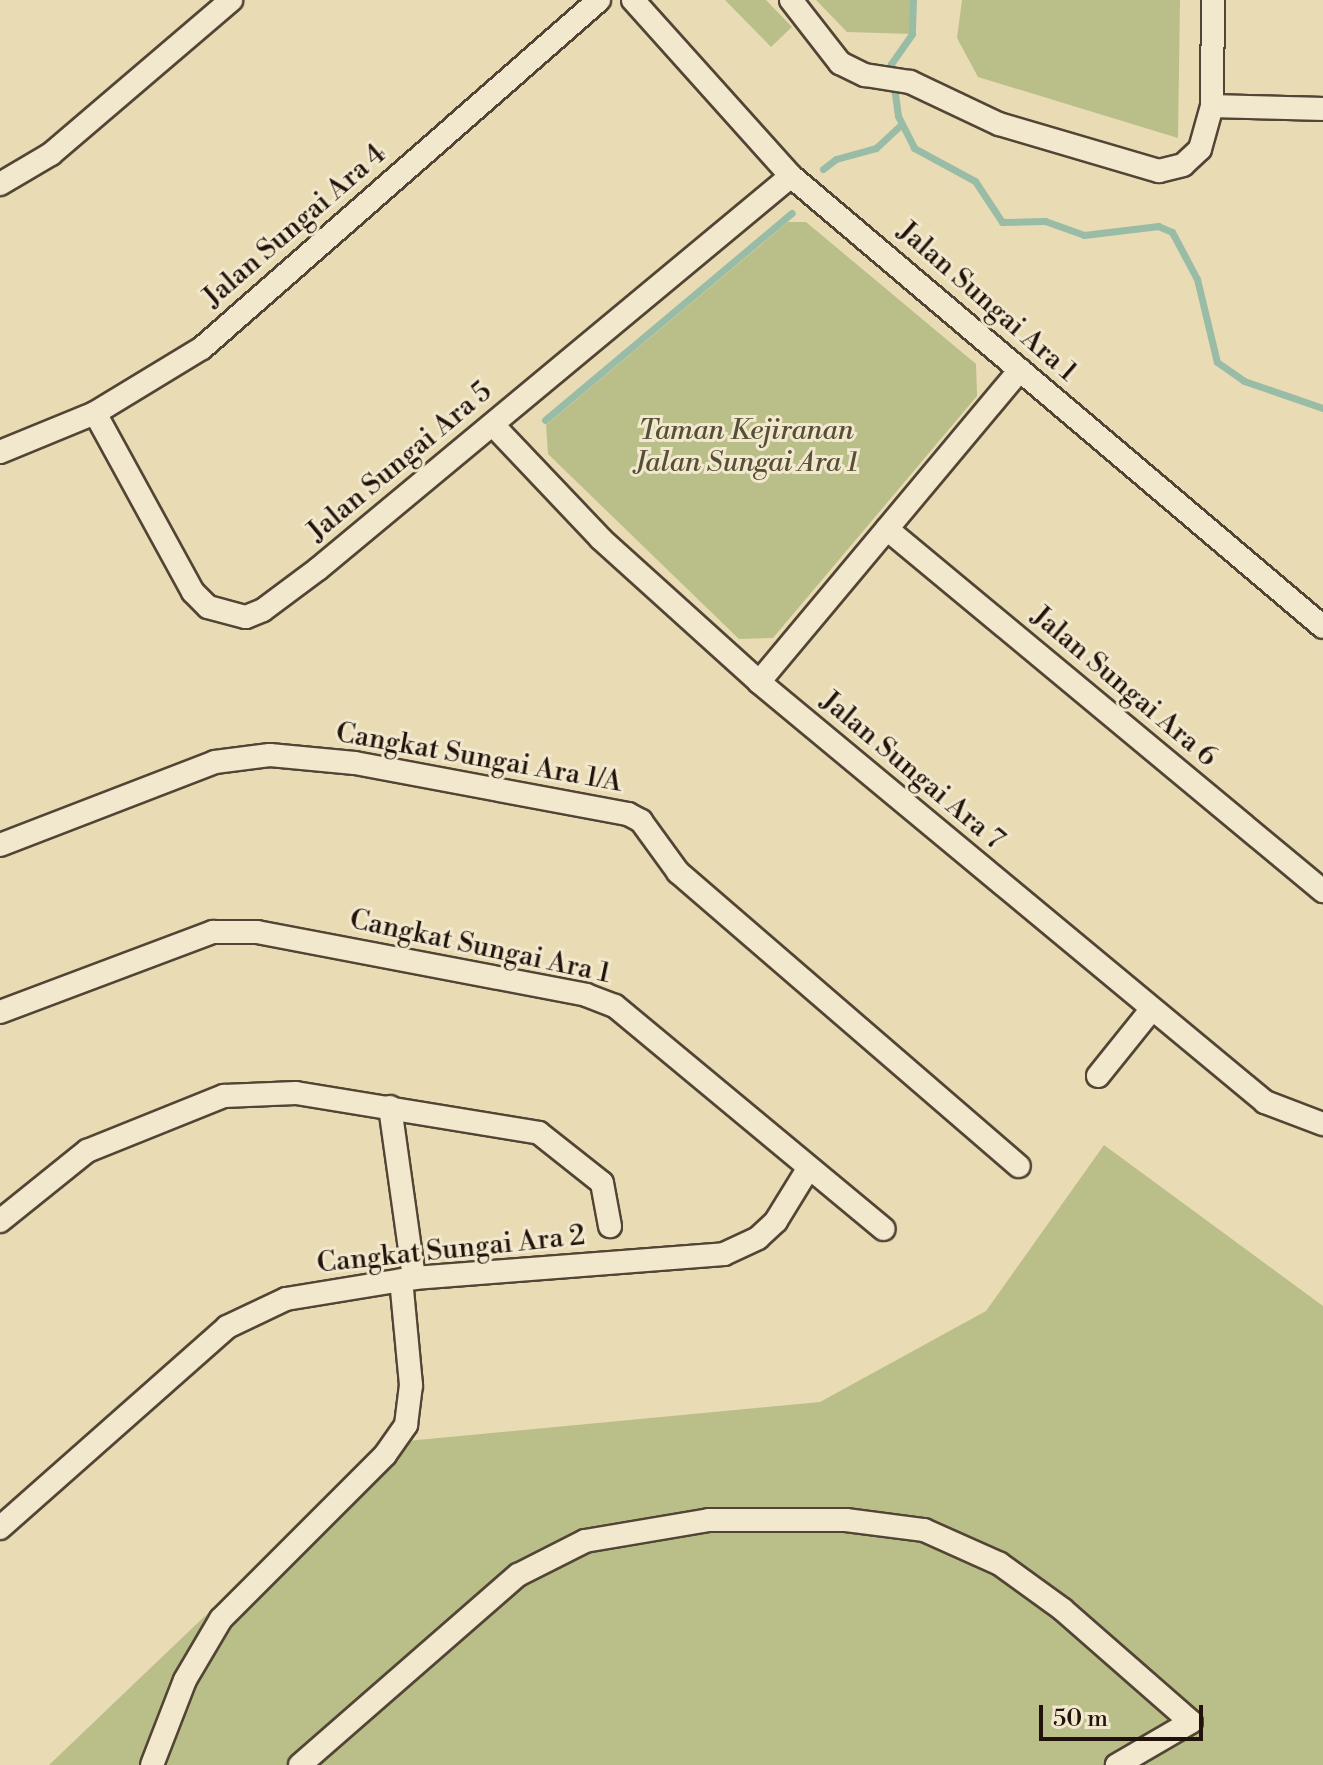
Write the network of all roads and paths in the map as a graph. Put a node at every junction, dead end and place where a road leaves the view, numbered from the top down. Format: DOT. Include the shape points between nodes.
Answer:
graph roads {
  1 [pos="231,0"];
  2 [pos="599,0"];
  3 [pos="633,0"];
  4 [pos="791,0"];
  5 [pos="1213,0"];
  6 [pos="1212,106"];
  7 [pos="1323,109"];
  8 [pos="791,176"];
  9 [pos="0,184"];
  10 [pos="1020,370"];
  11 [pos="95,413"];
  12 [pos="493,425"];
  13 [pos="0,452"];
  14 [pos="887,529"];
  15 [pos="1323,627"];
  16 [pos="759,682"];
  17 [pos="0,845"];
  18 [pos="1323,891"];
  19 [pos="1151,1010"];
  20 [pos="0,1012"];
  21 [pos="1098,1076"];
  22 [pos="390,1107"];
  23 [pos="1323,1124"];
  24 [pos="1019,1166"];
  25 [pos="808,1169"];
  26 [pos="0,1221"];
  27 [pos="610,1226"];
  28 [pos="884,1229"];
  29 [pos="407,1279"];
  30 [pos="0,1528"];
  31 [pos="152,1765"];
  32 [pos="300,1765"];
  33 [pos="1117,1765"];
  1 -- 9 [label="street" via="51,154"];
  2 -- 11 [label="street, Jalan Sungai Ara 4" via="202,348"];
  3 -- 8 [label="street, Jalan Sungai Ara 1"];
  4 -- 6 [label="street" via="840,63 865,75 910,82 999,124 1159,171 1183,165 1200,149"];
  5 -- 6 [label="street"];
  6 -- 7 [label="street"];
  8 -- 10 [label="street, Jalan Sungai Ara 1"];
  8 -- 12 [label="street, Jalan Sungai Ara 5"];
  10 -- 14 [label="street"];
  10 -- 15 [label="street, Jalan Sungai Ara 1"];
  11 -- 12 [label="street, Jalan Sungai Ara 5" via="193,592 208,607 246,617 318,569"];
  11 -- 13 [label="street, Jalan Sungai Ara 4"];
  12 -- 16 [label="street, Jalan Sungai Ara 7" via="601,539"];
  14 -- 16 [label="street"];
  14 -- 18 [label="street, Jalan Sungai Ara 6"];
  16 -- 19 [label="street, Jalan Sungai Ara 7"];
  17 -- 24 [label="street, Cangkat Sungai Ara 1/A" via="215,762 270,755 355,763 628,814 641,821 678,872"];
  19 -- 21 [label="street"];
  19 -- 23 [label="street, Jalan Sungai Ara 7" via="1265,1102"];
  20 -- 25 [label="street, Cangkat Sungai Ara 1" via="213,932 257,932 586,995 615,1006"];
  22 -- 26 [label="street" via="296,1093 224,1096 87,1151"];
  22 -- 27 [label="street" via="539,1133 602,1183"];
  22 -- 29 [label="street"];
  25 -- 28 [label="street, Cangkat Sungai Ara 1"];
  25 -- 29 [label="street, Cangkat Sungai Ara 2" via="776,1221 758,1238 724,1254"];
  29 -- 30 [label="street, Cangkat Sungai Ara 2" via="286,1299 227,1327"];
  29 -- 31 [label="street" via="411,1385 406,1425 385,1455 221,1619 185,1680"];
  32 -- 33 [label="street" via="518,1575 585,1541 709,1520 846,1520 924,1530 1000,1564 1062,1609 1191,1722"];
}
